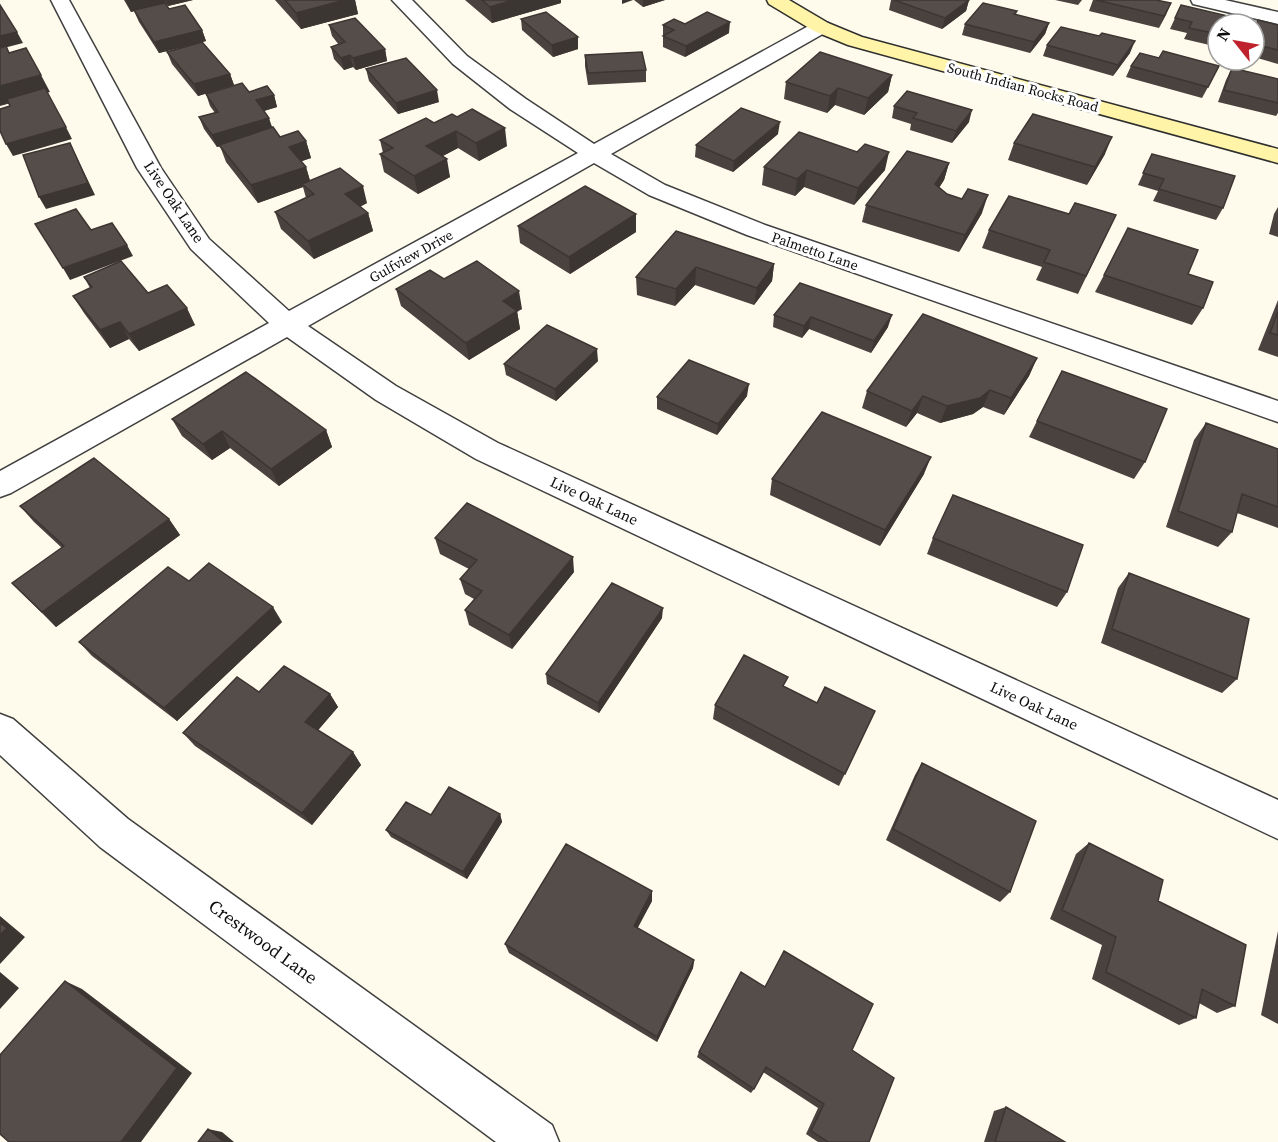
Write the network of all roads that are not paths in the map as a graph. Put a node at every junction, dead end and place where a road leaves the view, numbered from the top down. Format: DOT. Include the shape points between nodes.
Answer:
graph roads {
  1 [pos="60,0"];
  2 [pos="401,0"];
  3 [pos="776,0"];
  4 [pos="1200,0"];
  5 [pos="1278,18"];
  6 [pos="820,27"];
  7 [pos="595,154"];
  8 [pos="1278,156"];
  9 [pos="288,325"];
  10 [pos="1278,412"];
  11 [pos="0,485"];
  12 [pos="0,731"];
  13 [pos="1278,820"];
  14 [pos="535,1142"];
  1 -- 9 [label="street, Live Oak Lane" via="150,168 200,244"];
  2 -- 7 [label="street, Palmetto Lane" via="460,60"];
  3 -- 6 [label="street, South Indian Rocks Road"];
  4 -- 5 [label="street"];
  6 -- 7 [label="street, Gulfview Drive"];
  6 -- 8 [label="street, South Indian Rocks Road" via="855,41"];
  7 -- 9 [label="street, Gulfview Drive"];
  7 -- 10 [label="street, Palmetto Lane" via="657,190 756,230"];
  9 -- 11 [label="street, Gulfview Drive"];
  9 -- 13 [label="street, Live Oak Lane" via="386,393 487,451"];
  12 -- 14 [label="street, Crestwood Lane" via="114,833"];
}
